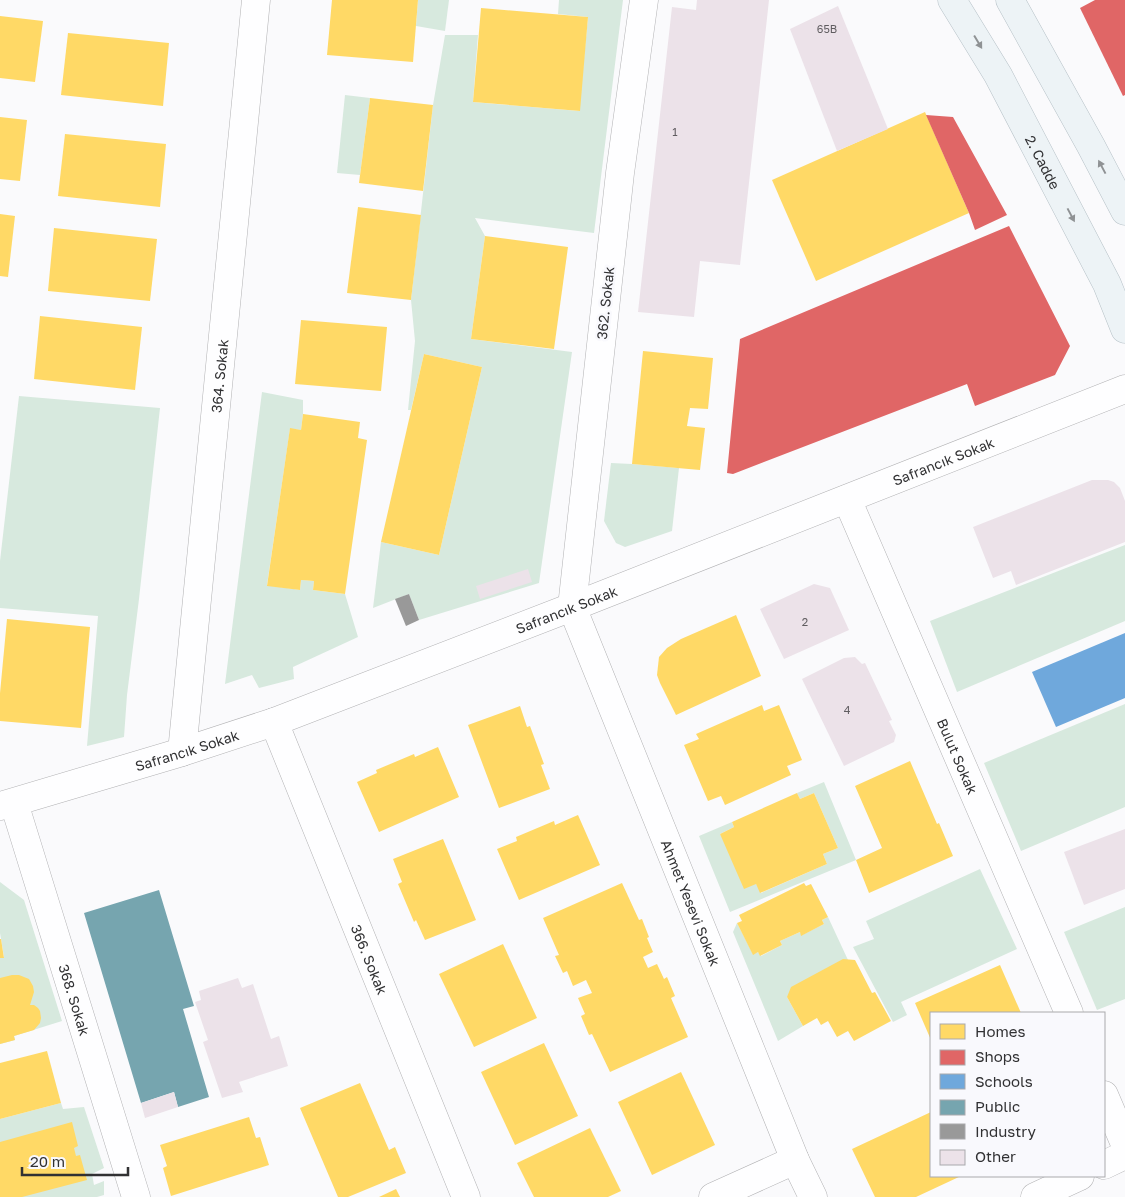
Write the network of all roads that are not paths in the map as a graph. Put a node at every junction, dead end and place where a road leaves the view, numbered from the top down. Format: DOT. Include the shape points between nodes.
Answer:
graph roads {
  1 [pos="255,0"];
  2 [pos="644,0"];
  3 [pos="952,0"];
  4 [pos="1010,0"];
  5 [pos="1125,210"];
  6 [pos="1125,328"];
  7 [pos="1125,389"];
  8 [pos="848,499"];
  9 [pos="572,607"];
  10 [pos="274,722"];
  11 [pos="182,752"];
  12 [pos="7,805"];
  13 [pos="1069,1012"];
  14 [pos="1105,1097"];
  15 [pos="1125,1144"];
  16 [pos="1125,1155"];
  17 [pos="795,1160"];
  18 [pos="1105,1165"];
  19 [pos="1078,1177"];
  20 [pos="136,1197"];
  21 [pos="466,1197"];
  22 [pos="713,1197"];
  23 [pos="813,1197"];
  24 [pos="1035,1197"];
  1 -- 11 [label="street, 364. Sokak"];
  2 -- 9 [label="street, 362. Sokak" via="620,173"];
  3 -- 6 [label="main road, 2. Cadde, one-way" via="998,74 1107,284"];
  5 -- 4 [label="main road, one-way"];
  7 -- 8 [label="street, Safrancık Sokak"];
  8 -- 9 [label="street, Safrancık Sokak"];
  8 -- 13 [label="street, Bulut Sokak"];
  9 -- 10 [label="street, Safrancık Sokak"];
  9 -- 17 [label="street, Ahmet Yesevi Sokak"];
  10 -- 11 [label="street, Safrancık Sokak"];
  10 -- 21 [label="street, 366. Sokak"];
  11 -- 12 [label="street, Safrancık Sokak"];
  12 -- 20 [label="street, 368. Sokak"];
  14 -- 15 [label="street"];
  16 -- 18 [label="street"];
  17 -- 22 [label="street"];
  17 -- 23 [label="street, Ahmet Yesevi Sokak"];
  19 -- 24 [label="street"];
}
